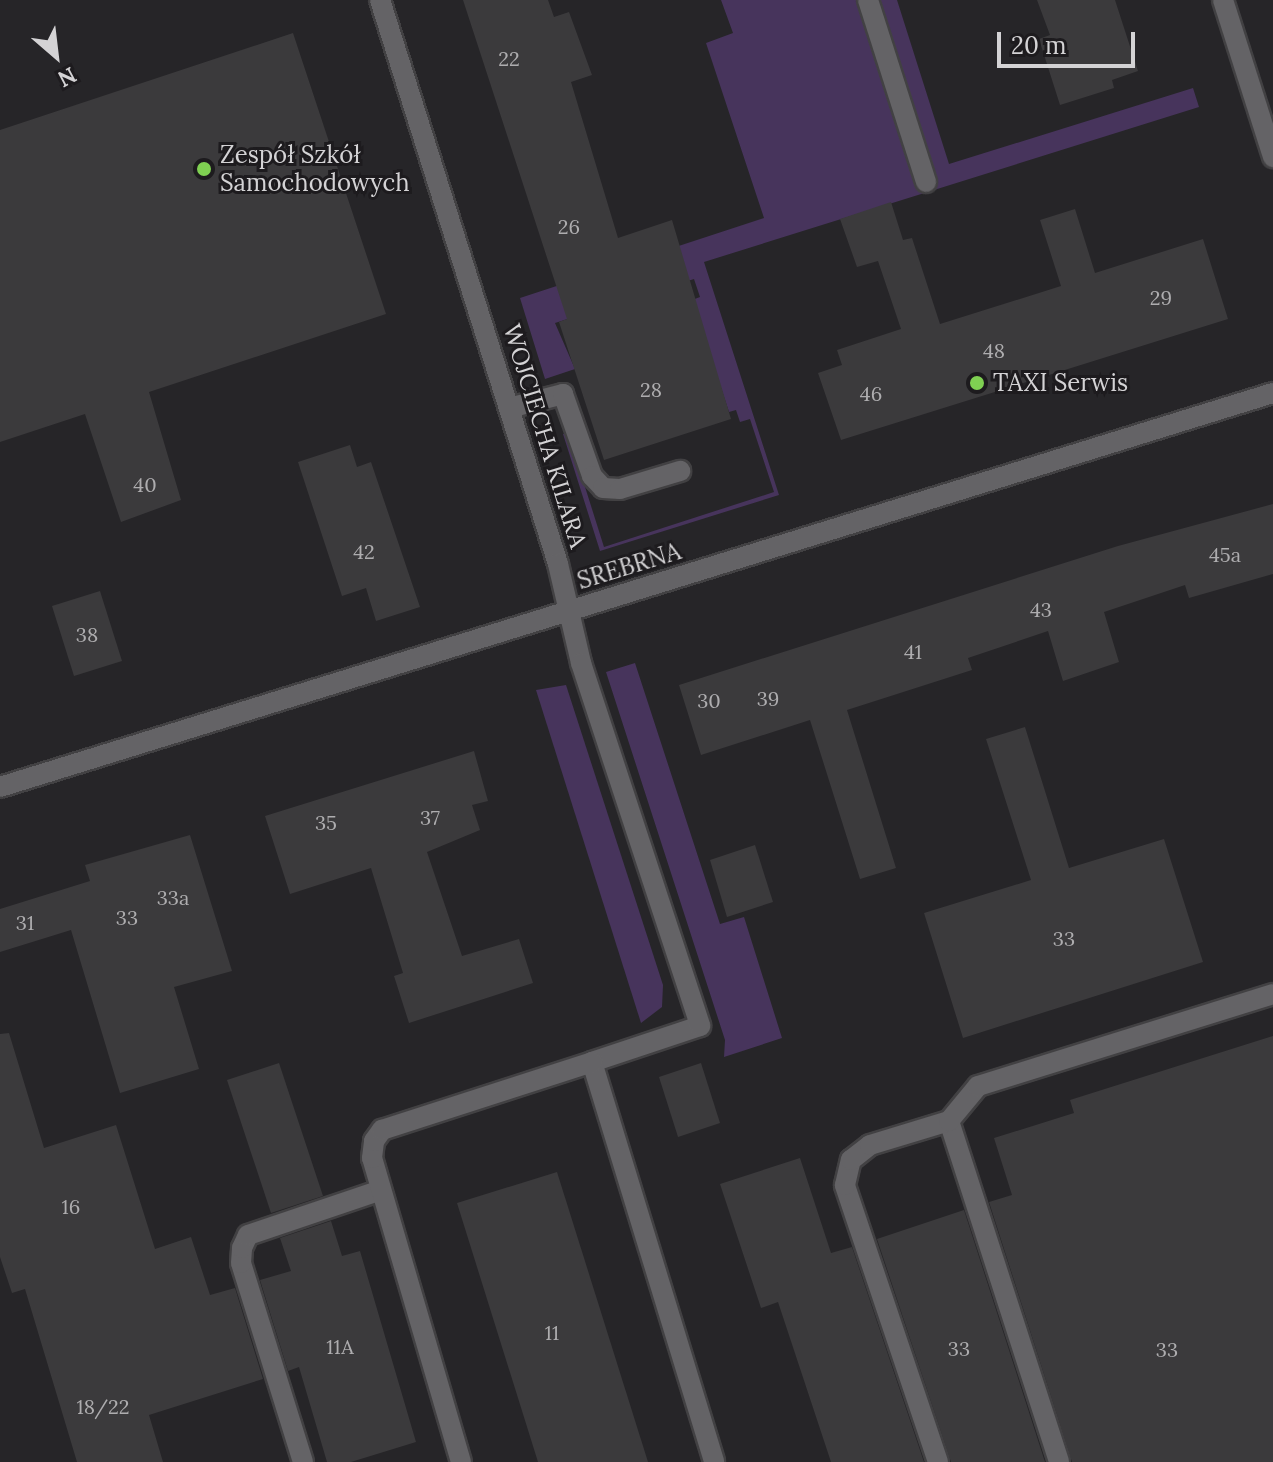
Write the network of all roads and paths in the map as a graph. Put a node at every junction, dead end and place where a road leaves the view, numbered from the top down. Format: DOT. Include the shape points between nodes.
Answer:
graph roads {
  1 [pos="380,0"];
  2 [pos="868,0"];
  3 [pos="1223,0"];
  4 [pos="1273,157"];
  5 [pos="926,182"];
  6 [pos="1273,393"];
  7 [pos="509,408"];
  8 [pos="680,471"];
  9 [pos="569,612"];
  10 [pos="0,787"];
  11 [pos="1273,994"];
  12 [pos="592,1062"];
  13 [pos="949,1121"];
  14 [pos="381,1190"];
  15 [pos="303,1462"];
  16 [pos="461,1462"];
  17 [pos="714,1462"];
  18 [pos="938,1462"];
  19 [pos="1059,1462"];
  1 -- 7 [label="street, WOJCIECHA KILARA"];
  2 -- 5 [label="street"];
  3 -- 4 [label="street"];
  6 -- 9 [label="street, SREBRNA"];
  7 -- 8 [label="street" via="563,394 592,476 603,488 620,489"];
  7 -- 9 [label="street, WOJCIECHA KILARA"];
  9 -- 10 [label="street, SREBRNA"];
  9 -- 12 [label="street, WOJCIECHA KILARA" via="700,1026"];
  11 -- 13 [label="street" via="978,1086"];
  12 -- 14 [label="street" via="382,1130 372,1158"];
  12 -- 17 [label="street"];
  13 -- 18 [label="street" via="870,1145 851,1160 845,1185"];
  13 -- 19 [label="street"];
  14 -- 15 [label="street" via="248,1235 242,1248 241,1263"];
  14 -- 16 [label="street"];
}
